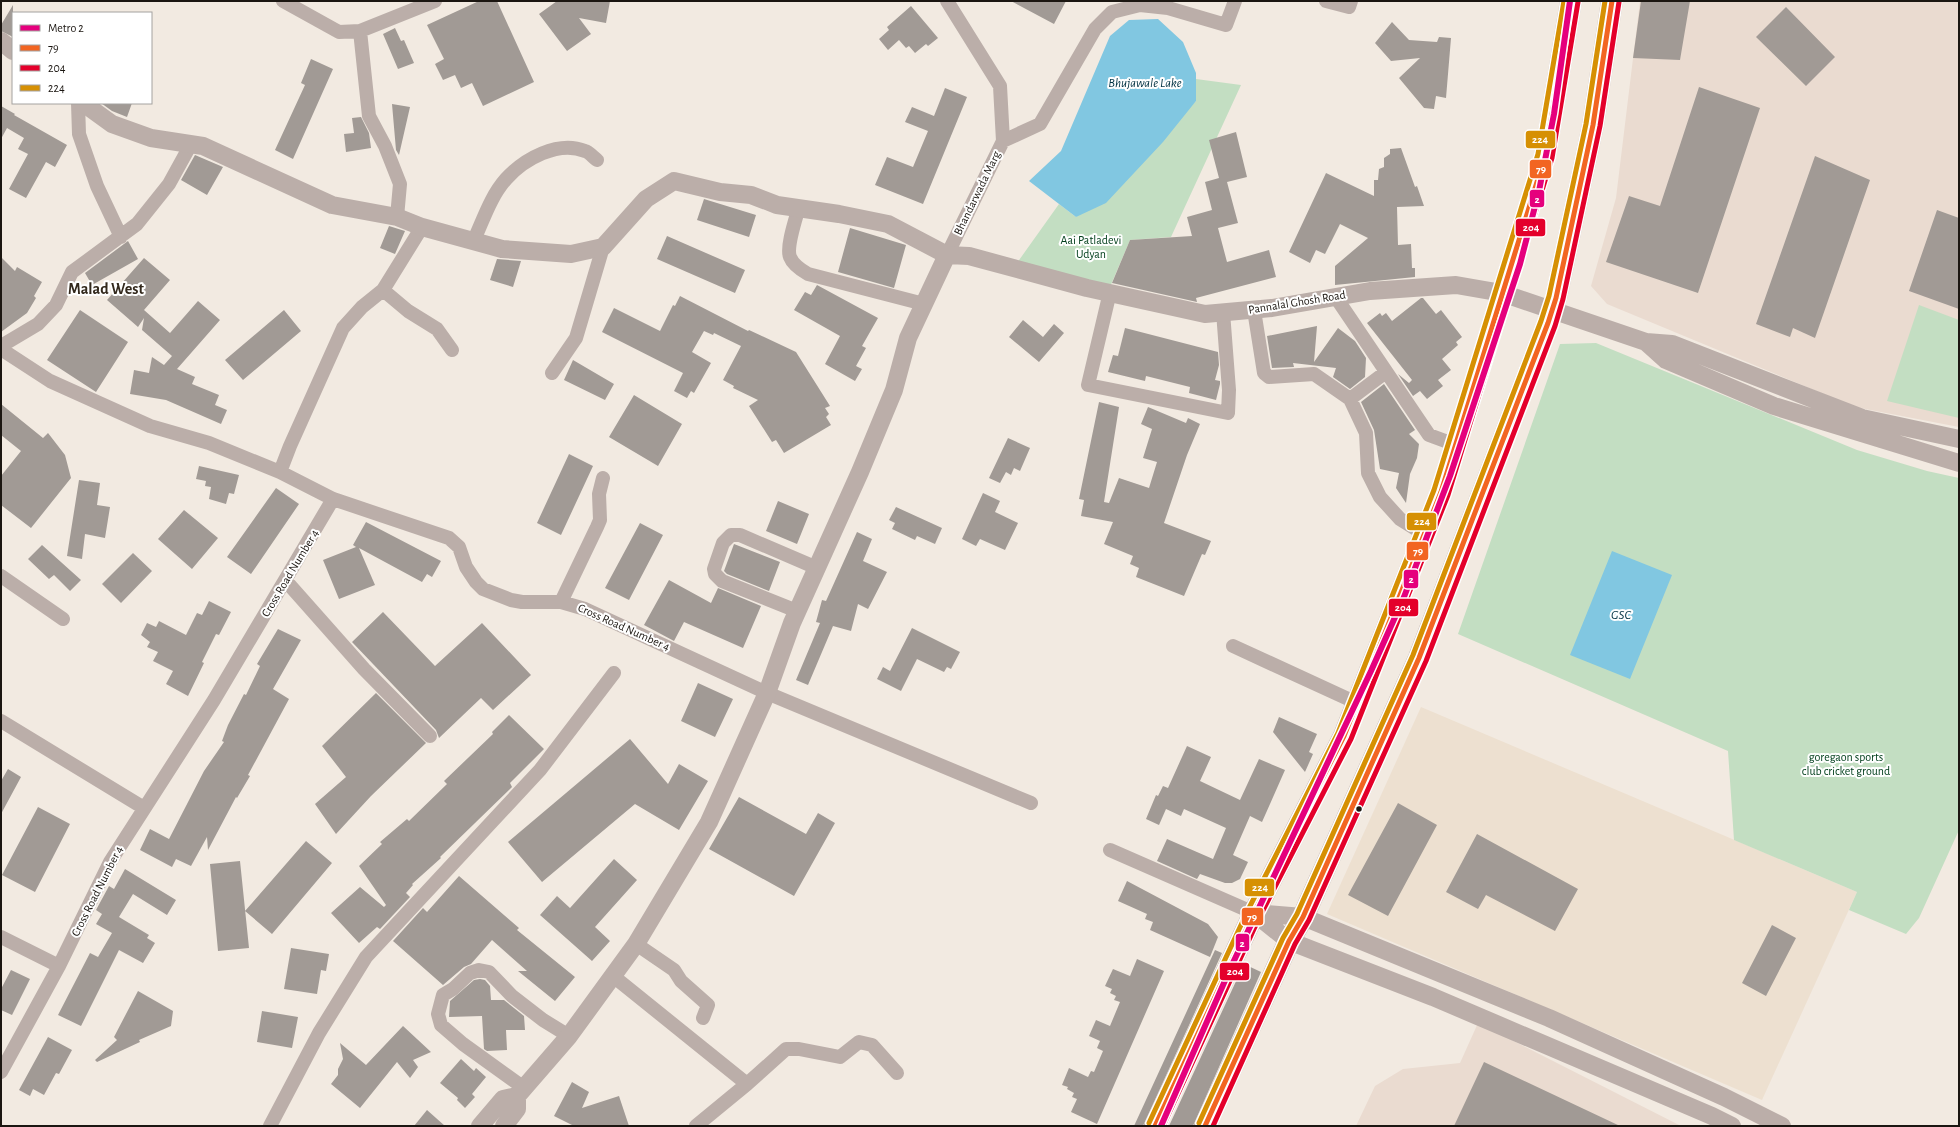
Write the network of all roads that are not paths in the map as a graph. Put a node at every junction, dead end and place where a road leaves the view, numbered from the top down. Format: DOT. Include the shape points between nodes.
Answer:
graph roads {
  1 [pos="282,1"];
  2 [pos="435,1"];
  3 [pos="948,1"];
  4 [pos="1235,1"];
  5 [pos="1326,1"];
  6 [pos="1351,1"];
  7 [pos="1571,1"];
  8 [pos="1612,1"];
  9 [pos="360,31"];
  10 [pos="1,42"];
  11 [pos="12,49"];
  12 [pos="78,104"];
  13 [pos="84,104"];
  14 [pos="1003,141"];
  15 [pos="191,144"];
  16 [pos="597,160"];
  17 [pos="799,207"];
  18 [pos="397,217"];
  19 [pos="422,227"];
  20 [pos="121,237"];
  21 [pos="473,242"];
  22 [pos="603,247"];
  23 [pos="946,255"];
  24 [pos="384,290"];
  25 [pos="1110,292"];
  26 [pos="1502,293"];
  27 [pos="1336,296"];
  28 [pos="924,304"];
  29 [pos="1254,310"];
  30 [pos="1223,312"];
  31 [pos="1550,317"];
  32 [pos="1646,342"];
  33 [pos="1,346"];
  34 [pos="1,349"];
  35 [pos="452,350"];
  36 [pos="1386,372"];
  37 [pos="552,373"];
  38 [pos="1350,399"];
  39 [pos="1959,439"];
  40 [pos="1456,445"];
  41 [pos="1959,463"];
  42 [pos="280,472"];
  43 [pos="603,478"];
  44 [pos="333,499"];
  45 [pos="1424,534"];
  46 [pos="817,568"];
  47 [pos="1,576"];
  48 [pos="286,581"];
  49 [pos="562,602"];
  50 [pos="797,611"];
  51 [pos="63,619"];
  52 [pos="1233,646"];
  53 [pos="614,673"];
  54 [pos="767,693"];
  55 [pos="1357,703"];
  56 [pos="1,721"];
  57 [pos="430,736"];
  58 [pos="1031,803"];
  59 [pos="144,808"];
  60 [pos="1110,850"];
  61 [pos="1254,913"];
  62 [pos="1303,917"];
  63 [pos="1,937"];
  64 [pos="1289,941"];
  65 [pos="636,944"];
  66 [pos="59,966"];
  67 [pos="613,976"];
  68 [pos="710,1018"];
  69 [pos="1549,1018"];
  70 [pos="569,1036"];
  71 [pos="1539,1042"];
  72 [pos="1,1072"];
  73 [pos="897,1073"];
  74 [pos="747,1084"];
  75 [pos="520,1092"];
  76 [pos="1724,1097"];
  77 [pos="1712,1116"];
  78 [pos="270,1126"];
  79 [pos="480,1126"];
  80 [pos="504,1126"];
  81 [pos="696,1126"];
  82 [pos="1156,1126"];
  83 [pos="1205,1126"];
  84 [pos="1732,1126"];
  85 [pos="1782,1126"];
  1 -- 9 [label="street" via="339,32"];
  2 -- 9 [label="street"];
  3 -- 14 [label="street, Bhandarwada Marg" via="1000,86"];
  4 -- 14 [label="street" via="1226,25 1168,8 1140,5 1112,12 1095,29 1040,124"];
  5 -- 6 [label="street" via="1349,7"];
  7 -- 26 [label="main road" via="1545,156"];
  8 -- 31 [label="main road" via="1593,125"];
  9 -- 18 [label="street" via="369,116 385,146 400,184"];
  10 -- 11 [label="street"];
  12 -- 20 [label="street" via="79,134 97,186"];
  13 -- 15 [label="street" via="112,124 151,138"];
  14 -- 23 [label="street, Bhandarwada Marg"];
  15 -- 18 [label="street" via="203,146 332,205"];
  15 -- 20 [label="street" via="169,184 137,224"];
  16 -- 21 [label="street" via="586,151 566,147 543,153 524,164 506,180 490,203"];
  17 -- 22 [label="street" via="777,205 751,195 720,192 674,181 646,199"];
  17 -- 23 [label="street" via="888,224"];
  17 -- 28 [label="street" via="789,248 789,257 796,267 808,274"];
  18 -- 19 [label="street"];
  19 -- 21 [label="street"];
  19 -- 24 [label="street"];
  20 -- 33 [label="street" via="72,272 56,305 38,324"];
  21 -- 22 [label="street" via="502,249 571,254"];
  22 -- 37 [label="street" via="576,338"];
  23 -- 25 [label="street, Pannalal Ghosh Road" via="969,256"];
  23 -- 28 [label="street"];
  24 -- 35 [label="street" via="408,311 438,329"];
  24 -- 42 [label="street" via="362,307 343,328"];
  25 -- 30 [label="street, Pannalal Ghosh Road" via="1205,314"];
  25 -- 30 [label="street" via="1088,385 1228,413 1229,383"];
  26 -- 27 [label="street, Pannalal Ghosh Road" via="1456,285"];
  26 -- 31 [label="street, Pannalal Ghosh Road"];
  26 -- 40 [label="main road"];
  27 -- 29 [label="street, Pannalal Ghosh Road"];
  27 -- 36 [label="street"];
  28 -- 46 [label="street" via="908,338 894,390"];
  29 -- 30 [label="street, Pannalal Ghosh Road"];
  29 -- 38 [label="street" via="1264,373 1269,377 1314,374"];
  31 -- 32 [label="street, Pannalal Ghosh Road"];
  31 -- 62 [label="main road" via="1419,658"];
  32 -- 39 [label="street" via="1672,344 1862,418"];
  32 -- 41 [label="street" via="1666,360 1774,406"];
  34 -- 42 [label="street" via="50,381 150,426 209,443"];
  36 -- 38 [label="street"];
  36 -- 40 [label="street" via="1429,435"];
  38 -- 45 [label="street" via="1366,433 1368,473 1380,497 1400,519"];
  40 -- 45 [label="main road"];
  42 -- 44 [label="street"];
  43 -- 49 [label="street" via="599,494 600,520"];
  44 -- 48 [label="street, Cross Road Number 4"];
  44 -- 49 [label="street, Cross Road Number 4" via="450,538 459,547 466,567 483,589 522,602"];
  45 -- 55 [label="main road"];
  46 -- 50 [label="street"];
  46 -- 50 [label="street" via="740,534 731,535 723,543 714,569 722,581"];
  47 -- 51 [label="street"];
  48 -- 57 [label="street" via="364,669"];
  48 -- 59 [label="street, Cross Road Number 4" via="214,700"];
  49 -- 54 [label="street, Cross Road Number 4" via="585,609"];
  50 -- 54 [label="street"];
  52 -- 55 [label="street"];
  53 -- 78 [label="street" via="540,770 366,957 319,1033"];
  54 -- 58 [label="street, Cross Road Number 4"];
  54 -- 65 [label="street" via="710,822"];
  55 -- 61 [label="main road" via="1344,736"];
  56 -- 59 [label="street"];
  59 -- 66 [label="street, Cross Road Number 4" via="110,862"];
  60 -- 61 [label="street"];
  61 -- 62 [label="street"];
  61 -- 64 [label="street"];
  61 -- 82 [label="main road"];
  62 -- 64 [label="main road"];
  62 -- 69 [label="street"];
  63 -- 66 [label="street"];
  64 -- 71 [label="street" via="1433,997"];
  64 -- 83 [label="main road"];
  65 -- 67 [label="street"];
  65 -- 68 [label="street" via="674,970 708,1005"];
  66 -- 72 [label="street, Cross Road Number 4"];
  67 -- 70 [label="street"];
  67 -- 74 [label="street"];
  69 -- 71 [label="street"];
  69 -- 76 [label="street"];
  70 -- 75 [label="street"];
  70 -- 75 [label="street" via="512,996 489,972 478,970 470,973 443,995 438,1014 441,1025"];
  71 -- 77 [label="street"];
  73 -- 74 [label="street" via="872,1045 858,1042 840,1057 786,1049"];
  74 -- 81 [label="street"];
  75 -- 79 [label="street" via="503,1099"];
  75 -- 80 [label="street" via="517,1109"];
  76 -- 77 [label="street"];
  76 -- 85 [label="street"];
  77 -- 84 [label="street"];
}
